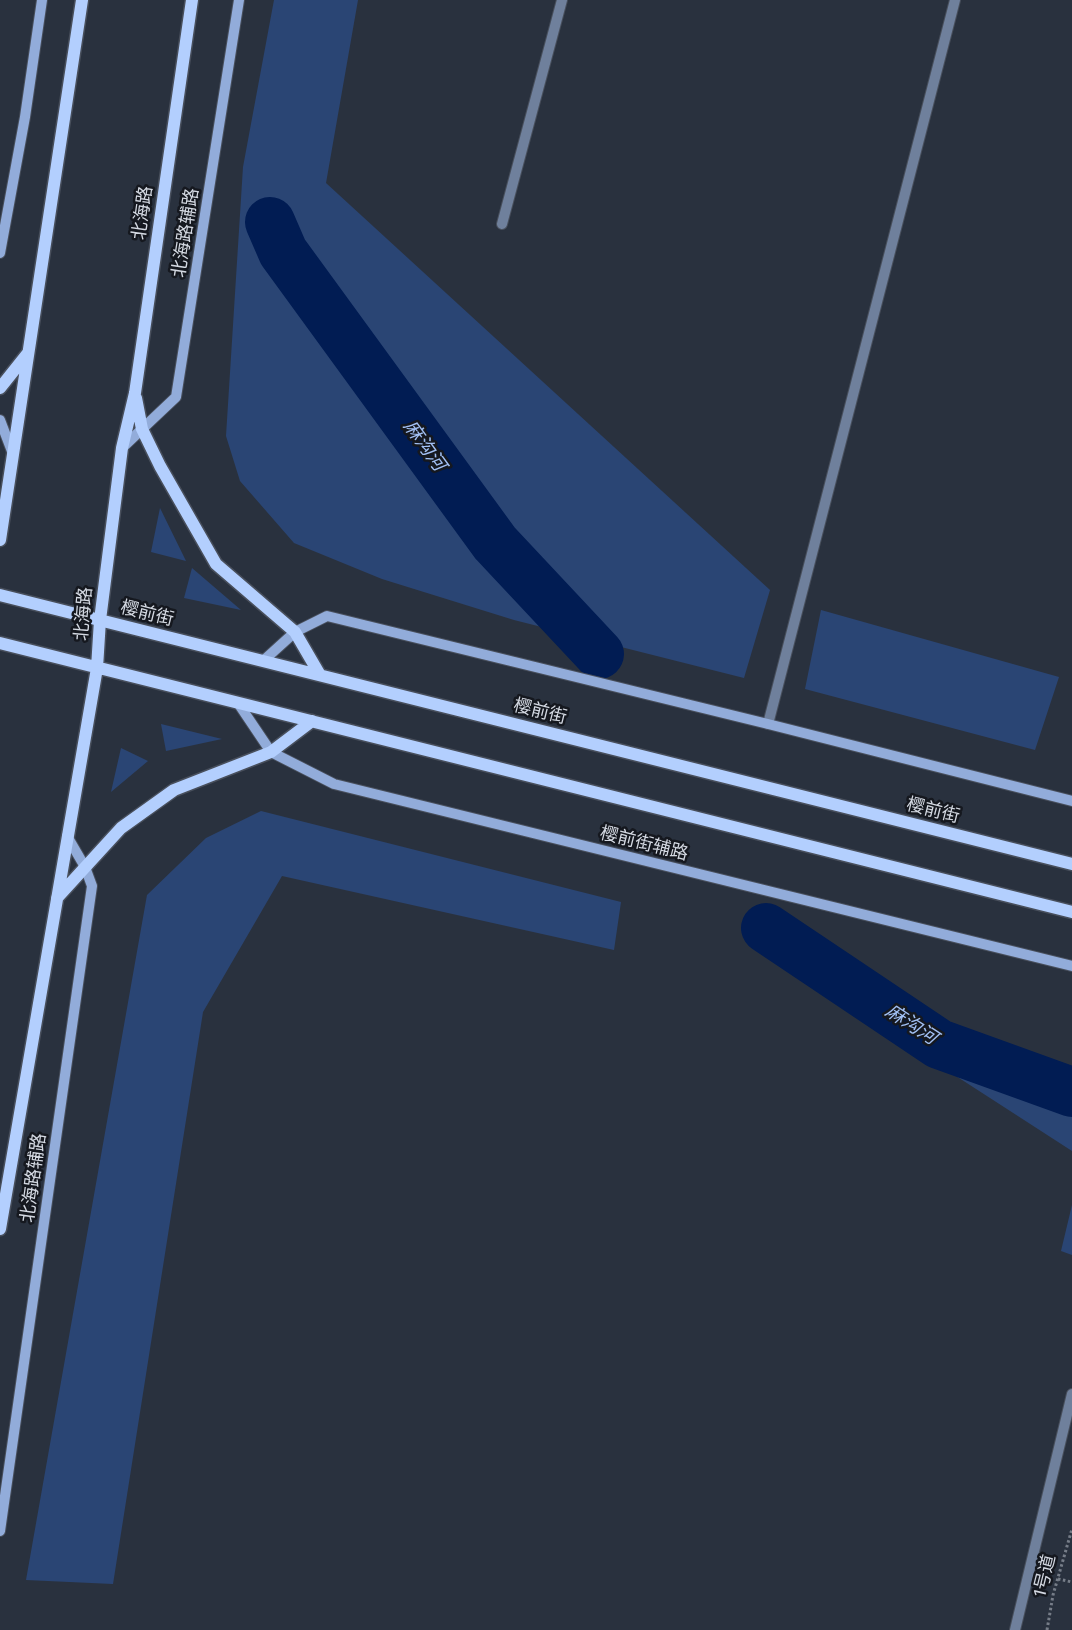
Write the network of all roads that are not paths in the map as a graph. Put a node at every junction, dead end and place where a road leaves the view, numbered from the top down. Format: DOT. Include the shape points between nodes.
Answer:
graph roads {
  1 [pos="42,0"];
  2 [pos="82,0"];
  3 [pos="192,0"];
  4 [pos="239,0"];
  5 [pos="562,0"];
  6 [pos="955,0"];
  7 [pos="502,224"];
  8 [pos="0,253"];
  9 [pos="30,350"];
  10 [pos="0,388"];
  11 [pos="135,393"];
  12 [pos="0,420"];
  13 [pos="142,429"];
  14 [pos="122,448"];
  15 [pos="14,457"];
  16 [pos="0,540"];
  17 [pos="0,595"];
  18 [pos="100,620"];
  19 [pos="295,632"];
  20 [pos="0,644"];
  21 [pos="263,661"];
  22 [pos="97,668"];
  23 [pos="320,675"];
  24 [pos="238,703"];
  25 [pos="312,721"];
  26 [pos="768,724"];
  27 [pos="271,752"];
  28 [pos="1072,801"];
  29 [pos="67,836"];
  30 [pos="1072,864"];
  31 [pos="86,867"];
  32 [pos="57,898"];
  33 [pos="1072,912"];
  34 [pos="1072,966"];
  35 [pos="0,1230"];
  36 [pos="1072,1394"];
  37 [pos="0,1531"];
  38 [pos="1015,1630"];
  1 -- 8 [label="street"];
  2 -- 9 [label="main road"];
  3 -- 11 [label="main road, 北海路"];
  4 -- 13 [label="street, 北海路辅路" via="176,397"];
  5 -- 7 [label="street"];
  6 -- 26 [label="street"];
  9 -- 10 [label="main road"];
  9 -- 15 [label="main road"];
  11 -- 13 [label="main road"];
  11 -- 14 [label="main road, 北海路"];
  12 -- 15 [label="street"];
  13 -- 14 [label="street, 北海路辅路"];
  13 -- 19 [label="main road" via="216,564"];
  14 -- 18 [label="main road, 北海路"];
  15 -- 16 [label="main road"];
  17 -- 18 [label="main road, 樱前街"];
  18 -- 21 [label="main road, 樱前街"];
  18 -- 22 [label="main road, 北海路"];
  19 -- 21 [label="street"];
  19 -- 23 [label="main road"];
  19 -- 26 [label="street" via="327,616"];
  20 -- 22 [label="main road"];
  21 -- 23 [label="main road, 樱前街"];
  22 -- 24 [label="main road"];
  22 -- 29 [label="main road, 北海路"];
  23 -- 30 [label="main road, 樱前街"];
  24 -- 25 [label="main road"];
  24 -- 27 [label="street, 樱前街辅路"];
  25 -- 27 [label="main road"];
  25 -- 33 [label="main road"];
  26 -- 28 [label="street"];
  27 -- 31 [label="main road" via="174,790 121,828"];
  27 -- 34 [label="street, 樱前街辅路" via="334,784"];
  29 -- 31 [label="street, 北海路辅路"];
  29 -- 32 [label="main road, 北海路"];
  31 -- 32 [label="main road"];
  31 -- 37 [label="street, 北海路辅路" via="92,886"];
  32 -- 35 [label="main road, 北海路"];
  36 -- 38 [label="street"];
}
